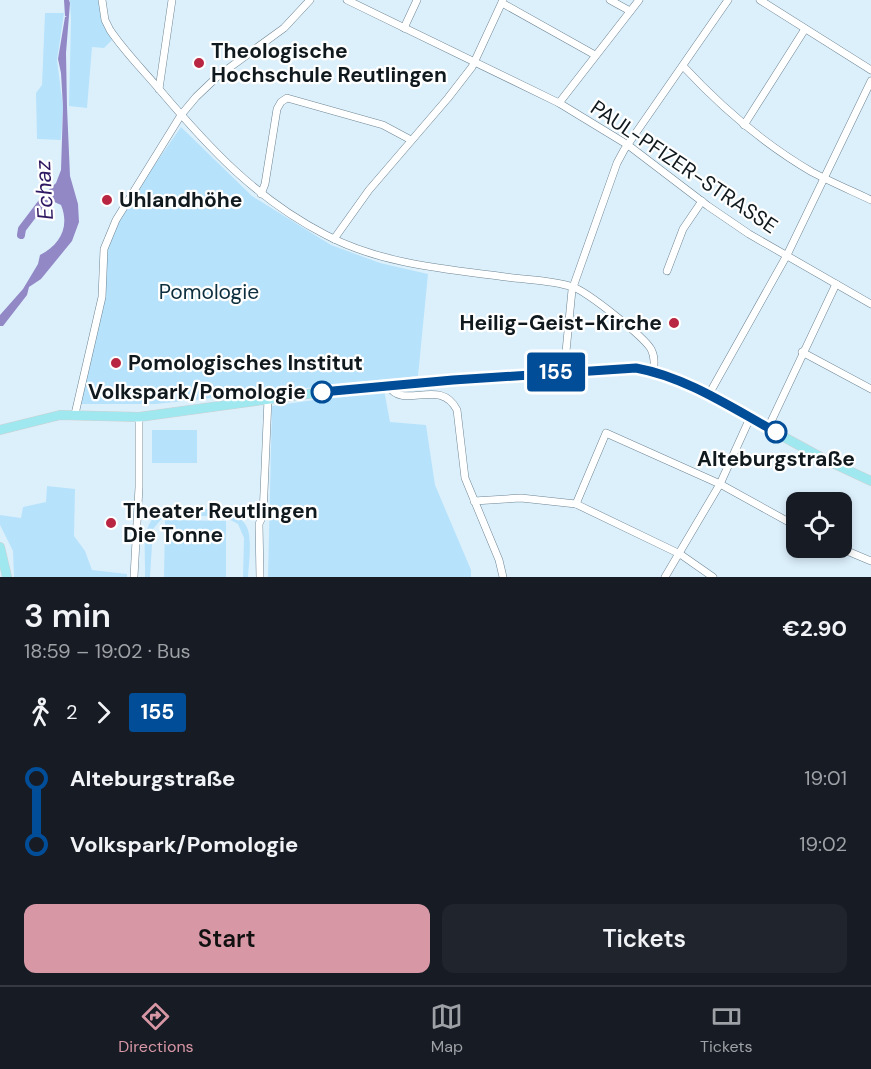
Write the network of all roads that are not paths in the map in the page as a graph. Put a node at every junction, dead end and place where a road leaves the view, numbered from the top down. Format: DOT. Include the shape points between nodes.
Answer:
graph roads {
  1 [pos="102,0"];
  2 [pos="172,0"];
  3 [pos="310,0"];
  4 [pos="347,0"];
  5 [pos="417,0"];
  6 [pos="610,0"];
  7 [pos="639,0"];
  8 [pos="728,0"];
  9 [pos="760,0"];
  10 [pos="502,2"];
  11 [pos="630,11"];
  12 [pos="404,27"];
  13 [pos="805,29"];
  14 [pos="595,55"];
  15 [pos="474,63"];
  16 [pos="683,66"];
  17 [pos="871,70"];
  18 [pos="871,81"];
  19 [pos="159,88"];
  20 [pos="559,103"];
  21 [pos="181,115"];
  22 [pos="744,125"];
  23 [pos="411,140"];
  24 [pos="628,145"];
  25 [pos="824,177"];
  26 [pos="261,194"];
  27 [pos="871,200"];
  28 [pos="702,201"];
  29 [pos="334,239"];
  30 [pos="787,255"];
  31 [pos="667,271"];
  32 [pos="836,284"];
  33 [pos="573,287"];
  34 [pos="871,304"];
  35 [pos="802,352"];
  36 [pos="653,371"];
  37 [pos="564,372"];
  38 [pos="388,385"];
  39 [pos="871,389"];
  40 [pos="708,396"];
  41 [pos="268,399"];
  42 [pos="75,414"];
  43 [pos="139,417"];
  44 [pos="750,418"];
  45 [pos="768,428"];
  46 [pos="0,430"];
  47 [pos="871,481"];
  48 [pos="720,484"];
  49 [pos="474,501"];
  50 [pos="576,504"];
  51 [pos="786,520"];
  52 [pos="0,547"];
  53 [pos="852,553"];
  54 [pos="680,554"];
  55 [pos="871,561"];
  56 [pos="7,577"];
  57 [pos="134,577"];
  58 [pos="260,577"];
  59 [pos="503,577"];
  60 [pos="665,577"];
  61 [pos="713,577"];
  1 -- 19 [label="street" via="110,30"];
  2 -- 19 [label="street"];
  3 -- 21 [label="street" via="284,28 205,87"];
  4 -- 12 [label="street, PAUL-PFIZER-STRASSE"];
  5 -- 12 [label="street"];
  6 -- 11 [label="street"];
  7 -- 11 [label="street"];
  8 -- 16 [label="street"];
  9 -- 13 [label="street"];
  10 -- 14 [label="street"];
  10 -- 15 [label="street"];
  11 -- 14 [label="street"];
  12 -- 15 [label="street, PAUL-PFIZER-STRASSE"];
  13 -- 17 [label="street"];
  13 -- 22 [label="street"];
  14 -- 20 [label="street"];
  15 -- 20 [label="street, PAUL-PFIZER-STRASSE"];
  15 -- 23 [label="street"];
  16 -- 22 [label="street"];
  16 -- 24 [label="street"];
  18 -- 25 [label="street"];
  19 -- 21 [label="street"];
  20 -- 24 [label="street, PAUL-PFIZER-STRASSE"];
  21 -- 26 [label="street" via="227,165"];
  21 -- 42 [label="street" via="118,216 104,249 102,297"];
  22 -- 25 [label="street"];
  23 -- 26 [label="street" via="383,125 287,98 278,105"];
  23 -- 29 [label="street"];
  24 -- 28 [label="street, PAUL-PFIZER-STRASSE"];
  24 -- 33 [label="street" via="617,163"];
  25 -- 27 [label="street"];
  25 -- 30 [label="street"];
  26 -- 29 [label="street"];
  28 -- 30 [label="street, PAUL-PFIZER-STRASSE"];
  28 -- 31 [label="street" via="683,230"];
  29 -- 33 [label="street" via="398,261"];
  30 -- 32 [label="street, PAUL-PFIZER-STRASSE"];
  30 -- 40 [label="street"];
  32 -- 34 [label="street, PAUL-PFIZER-STRASSE"];
  32 -- 35 [label="street"];
  33 -- 36 [label="street" via="646,343 654,355"];
  33 -- 37 [label="street"];
  35 -- 39 [label="street"];
  35 -- 45 [label="street"];
  36 -- 37 [label="main road" via="624,367"];
  36 -- 40 [label="main road"];
  37 -- 38 [label="main road"];
  38 -- 41 [label="main road"];
  38 -- 49 [label="street" via="402,396 442,395 452,401 457,410 465,478"];
  40 -- 44 [label="main road"];
  41 -- 43 [label="main road"];
  41 -- 58 [label="street" via="263,515 259,524"];
  42 -- 43 [label="main road"];
  42 -- 46 [label="main road" via="45,417"];
  43 -- 57 [label="street"];
  44 -- 45 [label="main road"];
  44 -- 48 [label="street"];
  45 -- 47 [label="main road"];
  48 -- 50 [label="street" via="606,433"];
  48 -- 51 [label="street"];
  48 -- 54 [label="street"];
  49 -- 50 [label="street" via="521,498"];
  49 -- 59 [label="street"];
  50 -- 54 [label="street"];
  52 -- 56 [label="main road"];
  53 -- 55 [label="street"];
  54 -- 60 [label="street"];
  54 -- 61 [label="street"];
}
